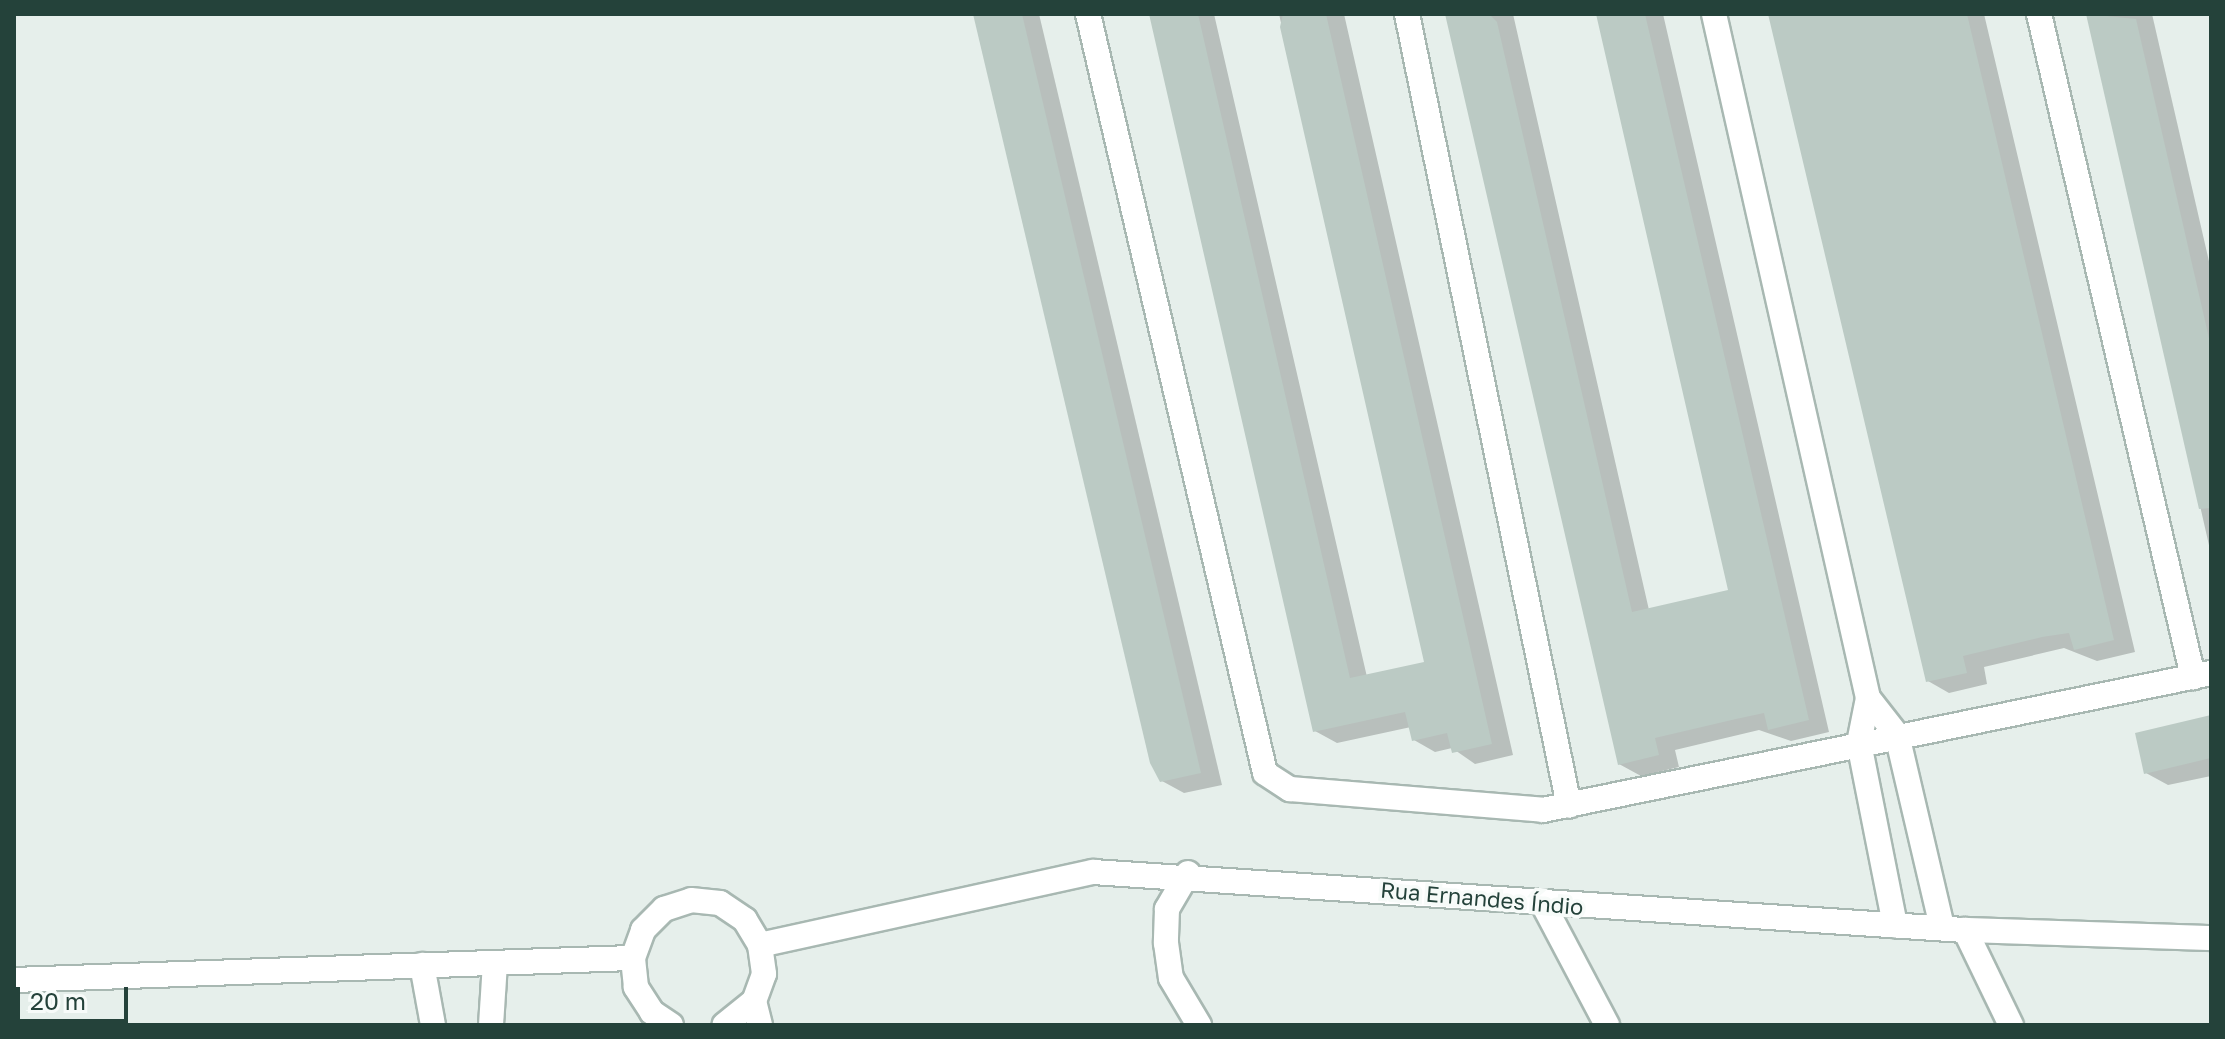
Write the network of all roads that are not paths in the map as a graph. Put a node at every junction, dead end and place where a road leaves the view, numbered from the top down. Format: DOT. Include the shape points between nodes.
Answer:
graph roads {
  1 [pos="1088,14"];
  2 [pos="1407,14"];
  3 [pos="1714,14"];
  4 [pos="2039,14"];
  5 [pos="2202,675"];
  6 [pos="1868,698"];
  7 [pos="1897,735"];
  8 [pos="1859,743"];
  9 [pos="1569,806"];
  10 [pos="1188,873"];
  11 [pos="1543,904"];
  12 [pos="1895,925"];
  13 [pos="1954,929"];
  14 [pos="2211,938"];
  15 [pos="760,945"];
  16 [pos="633,958"];
  17 [pos="495,963"];
  18 [pos="422,965"];
  19 [pos="14,980"];
  20 [pos="757,1013"];
  21 [pos="433,1025"];
  22 [pos="491,1025"];
  23 [pos="671,1025"];
  24 [pos="724,1025"];
  25 [pos="1199,1025"];
  26 [pos="1607,1025"];
  27 [pos="2011,1025"];
  1 -- 9 [label="street" via="1265,773 1290,789 1523,812"];
  2 -- 9 [label="street"];
  3 -- 6 [label="street"];
  4 -- 5 [label="street"];
  5 -- 7 [label="street"];
  6 -- 7 [label="street"];
  6 -- 8 [label="street"];
  7 -- 8 [label="street"];
  7 -- 13 [label="street"];
  8 -- 9 [label="street"];
  8 -- 12 [label="street"];
  10 -- 11 [label="street, Rua Ernandes Índio"];
  10 -- 15 [label="street, Rua Ernandes Índio" via="1051,877"];
  10 -- 25 [label="street" via="1167,909 1166,943 1171,978"];
  11 -- 12 [label="street, Rua Ernandes Índio"];
  11 -- 26 [label="street"];
  12 -- 13 [label="street, Rua Ernandes Índio"];
  13 -- 14 [label="street, Rua Ernandes Índio"];
  13 -- 27 [label="street"];
  15 -- 16 [label="street" via="745,920 720,903 691,900 664,909 643,930"];
  15 -- 20 [label="street" via="764,974"];
  16 -- 17 [label="street"];
  16 -- 23 [label="street" via="636,987 652,1012"];
  17 -- 18 [label="street"];
  17 -- 22 [label="street"];
  18 -- 19 [label="street"];
  18 -- 21 [label="street"];
  20 -- 24 [label="street"];
}
